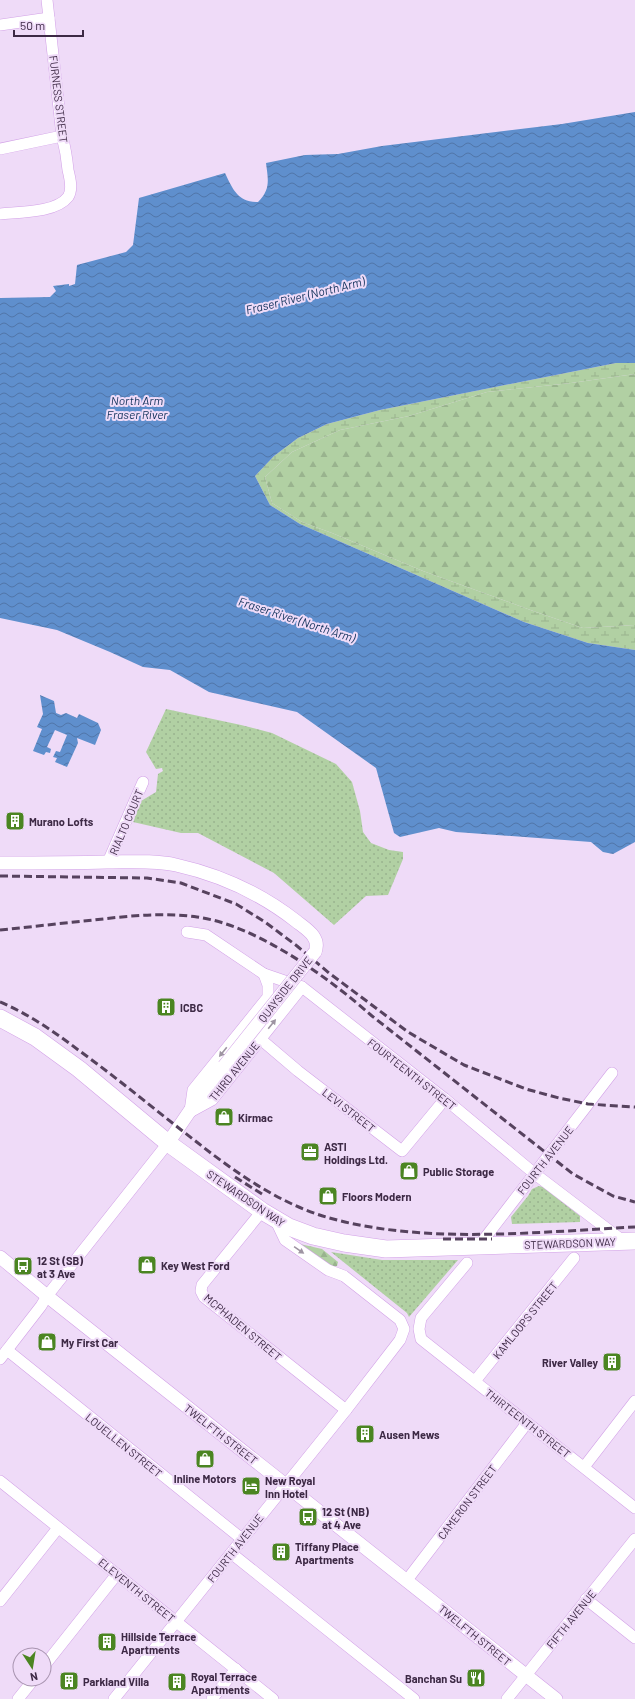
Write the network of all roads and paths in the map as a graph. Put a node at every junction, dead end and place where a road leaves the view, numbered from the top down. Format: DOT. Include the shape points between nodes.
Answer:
graph roads {
  1 [pos="47,0"];
  2 [pos="49,18"];
  3 [pos="0,25"];
  4 [pos="62,136"];
  5 [pos="0,149"];
  6 [pos="0,214"];
  7 [pos="143,782"];
  8 [pos="108,862"];
  9 [pos="0,863"];
  10 [pos="187,932"];
  11 [pos="264,974"];
  12 [pos="302,988"];
  13 [pos="0,1018"];
  14 [pos="244,1026"];
  15 [pos="260,1039"];
  16 [pos="612,1073"];
  17 [pos="445,1099"];
  18 [pos="190,1112"];
  19 [pos="168,1143"];
  20 [pos="535,1174"];
  21 [pos="262,1211"];
  22 [pos="276,1221"];
  23 [pos="629,1241"];
  24 [pos="478,1247"];
  25 [pos="0,1257"];
  26 [pos="574,1258"];
  27 [pos="467,1263"];
  28 [pos="47,1296"];
  29 [pos="7,1350"];
  30 [pos="0,1359"];
  31 [pos="475,1381"];
  32 [pos="635,1401"];
  33 [pos="346,1410"];
  34 [pos="527,1423"];
  35 [pos="584,1467"];
  36 [pos="0,1481"];
  37 [pos="285,1484"];
  38 [pos="635,1508"];
  39 [pos="58,1528"];
  40 [pos="242,1539"];
  41 [pos="635,1539"];
  42 [pos="231,1553"];
  43 [pos="117,1574"];
  44 [pos="407,1580"];
  45 [pos="586,1599"];
  46 [pos="0,1601"];
  47 [pos="176,1622"];
  48 [pos="635,1638"];
  49 [pos="52,1656"];
  50 [pos="236,1669"];
  51 [pos="526,1675"];
  52 [pos="28,1687"];
  53 [pos="18,1699"];
  54 [pos="114,1699"];
  55 [pos="212,1699"];
  56 [pos="273,1699"];
  57 [pos="414,1699"];
  58 [pos="507,1699"];
  59 [pos="556,1699"];
  1 -- 2 [label="street, FURNESS STREET"];
  2 -- 3 [label="street"];
  2 -- 4 [label="street, FURNESS STREET"];
  4 -- 5 [label="street"];
  4 -- 6 [label="street, FURNESS STREET" via="71,188 68,197 52,207"];
  7 -- 8 [label="street, RIALTO COURT"];
  8 -- 9 [label="street, QUAYSIDE DRIVE"];
  8 -- 18 [label="street, QUAYSIDE DRIVE, bridge" via="175,864 219,877 249,889 282,910 312,933 316,945 314,952 202,1093"];
  10 -- 11 [label="street, FOURTEENTH STREET" via="206,935"];
  11 -- 12 [label="street, FOURTEENTH STREET"];
  11 -- 14 [label="street, THIRD AVENUE" via="268,985 268,997"];
  15 -- 12 [label="street, THIRD AVENUE, one-way"];
  12 -- 17 [label="street, FOURTEENTH STREET"];
  13 -- 19 [label="main road, STEWARDSON WAY" via="35,1037 79,1069"];
  14 -- 15 [label="street, LEVI STREET"];
  14 -- 18 [label="street, THIRD AVENUE, one-way" via="193,1090"];
  15 -- 17 [label="street, LEVI STREET" via="402,1151"];
  15 -- 18 [label="street, THIRD AVENUE" via="210,1102"];
  16 -- 20 [label="street, FOURTH AVENUE"];
  17 -- 20 [label="street, FOURTEENTH STREET"];
  18 -- 19 [label="street, QUAYSIDE DRIVE"];
  19 -- 21 [label="main road, STEWARDSON WAY"];
  19 -- 28 [label="street"];
  20 -- 23 [label="street, FOURTEENTH STREET"];
  20 -- 24 [label="street, FOURTH AVENUE"];
  21 -- 22 [label="main road, STEWARDSON WAY"];
  21 -- 33 [label="street, MCPHADEN STREET" via="202,1285 201,1291 204,1297"];
  22 -- 24 [label="main road, STEWARDSON WAY" via="313,1236 386,1249"];
  22 -- 33 [label="street, FOURTH AVENUE, one-way" via="285,1240 328,1270 344,1276 400,1320 402,1335"];
  23 -- 24 [label="main road, STEWARDSON WAY"];
  25 -- 28 [label="street, TWELFTH STREET"];
  26 -- 31 [label="street, KAMLOOPS STREET"];
  27 -- 31 [label="street, THIRTEENTH STREET" via="421,1318 419,1329 421,1338"];
  28 -- 29 [label="street"];
  28 -- 37 [label="street, TWELFTH STREET"];
  29 -- 30 [label="street"];
  29 -- 40 [label="street, LOUELLEN STREET"];
  31 -- 34 [label="street, THIRTEENTH STREET"];
  32 -- 35 [label="street"];
  33 -- 37 [label="street, FOURTH AVENUE"];
  34 -- 35 [label="street, THIRTEENTH STREET"];
  34 -- 44 [label="street, CAMERON STREET"];
  35 -- 38 [label="street, THIRTEENTH STREET"];
  36 -- 39 [label="street, ELEVENTH STREET"];
  37 -- 40 [label="street, FOURTH AVENUE"];
  37 -- 44 [label="street, TWELFTH STREET"];
  39 -- 43 [label="street, ELEVENTH STREET"];
  39 -- 46 [label="street"];
  40 -- 42 [label="street, FOURTH AVENUE"];
  41 -- 45 [label="street, FIFTH AVENUE"];
  42 -- 47 [label="street, FOURTH AVENUE"];
  42 -- 57 [label="street"];
  43 -- 47 [label="street, ELEVENTH STREET"];
  43 -- 49 [label="street"];
  44 -- 51 [label="street, TWELFTH STREET"];
  45 -- 48 [label="street"];
  45 -- 51 [label="street, FIFTH AVENUE"];
  47 -- 50 [label="street, ELEVENTH STREET"];
  47 -- 54 [label="street, FOURTH AVENUE"];
  50 -- 55 [label="street"];
  50 -- 56 [label="street, ELEVENTH STREET"];
  51 -- 58 [label="street, FIFTH AVENUE"];
  51 -- 59 [label="street, TWELFTH STREET"];
  52 -- 53 [label="street"];
}
